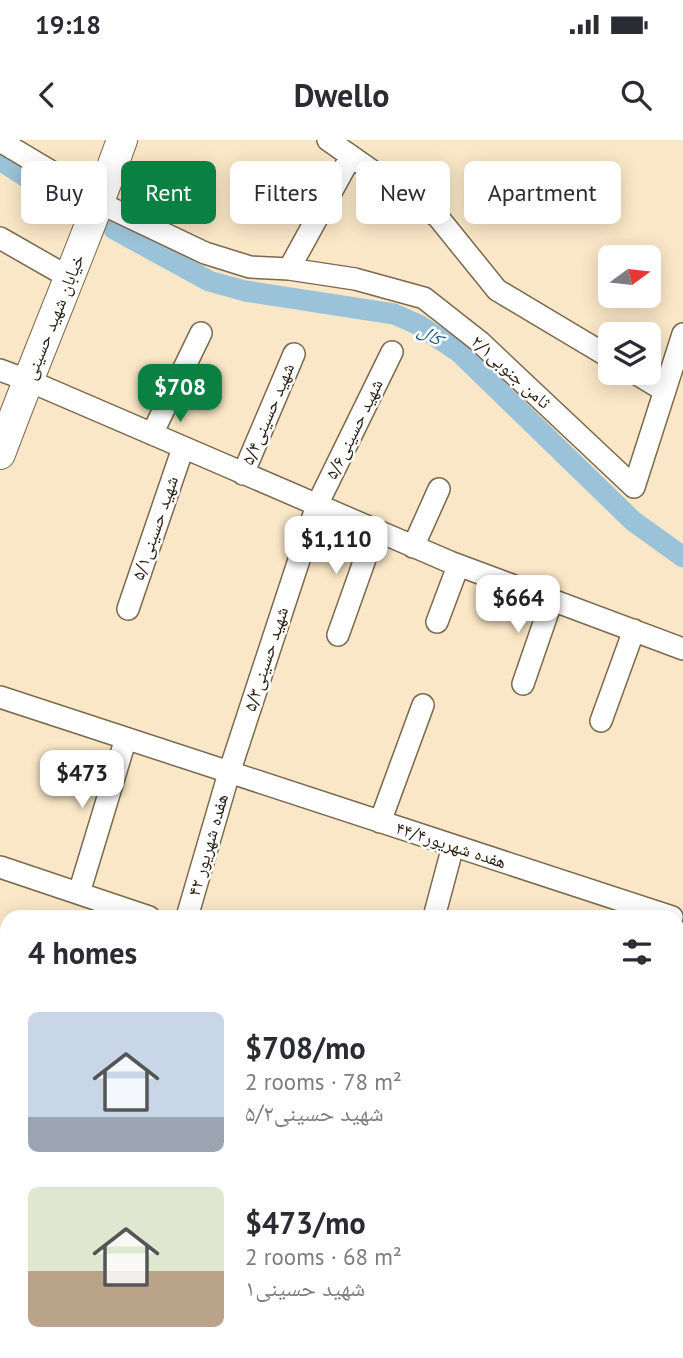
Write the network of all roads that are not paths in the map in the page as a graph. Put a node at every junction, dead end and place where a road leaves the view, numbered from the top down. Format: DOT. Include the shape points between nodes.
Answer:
graph roads {
  1 [pos="122,140"];
  2 [pos="328,140"];
  3 [pos="0,141"];
  4 [pos="351,156"];
  5 [pos="34,161"];
  6 [pos="107,183"];
  7 [pos="107,206"];
  8 [pos="92,224"];
  9 [pos="0,238"];
  10 [pos="289,269"];
  11 [pos="70,278"];
  12 [pos="201,333"];
  13 [pos="683,334"];
  14 [pos="598,350"];
  15 [pos="392,352"];
  16 [pos="294,354"];
  17 [pos="14,375"];
  18 [pos="655,385"];
  19 [pos="665,391"];
  20 [pos="152,435"];
  21 [pos="183,448"];
  22 [pos="0,454"];
  23 [pos="243,474"];
  24 [pos="439,489"];
  25 [pos="317,505"];
  26 [pos="374,531"];
  27 [pos="413,547"];
  28 [pos="458,566"];
  29 [pos="552,600"];
  30 [pos="128,609"];
  31 [pos="437,622"];
  32 [pos="634,630"];
  33 [pos="338,635"];
  34 [pos="683,649"];
  35 [pos="523,684"];
  36 [pos="0,697"];
  37 [pos="423,705"];
  38 [pos="601,721"];
  39 [pos="126,738"];
  40 [pos="229,773"];
  41 [pos="380,822"];
  42 [pos="453,846"];
  43 [pos="0,867"];
  44 [pos="79,893"];
  45 [pos="129,910"];
  46 [pos="189,910"];
  47 [pos="436,910"];
  48 [pos="628,910"];
  1 -- 6 [label="main road, خیابان شهید حسینی"];
  2 -- 4 [label="street"];
  3 -- 5 [label="street"];
  4 -- 10 [label="street"];
  4 -- 14 [label="street" via="438,217 497,290"];
  7 -- 10 [label="street, ثامن جنوبی۲/۱" via="205,253 250,267"];
  8 -- 11 [label="main road, خیابان شهید حسینی"];
  9 -- 11 [label="street"];
  10 -- 19 [label="street, ثامن جنوبی۲/۱" via="355,279 424,298 480,342 634,487"];
  11 -- 17 [label="main road, خیابان شهید حسینی"];
  12 -- 20 [label="street"];
  13 -- 19 [label="street"];
  15 -- 25 [label="street, شهید حسینی۵/۶"];
  16 -- 23 [label="street, شهید حسینی۵/۴"];
  17 -- 20 [label="street"];
  17 -- 22 [label="main road, خیابان شهید حسینی"];
  18 -- 19 [label="street"];
  20 -- 21 [label="street"];
  21 -- 23 [label="street"];
  21 -- 30 [label="street, شهید حسینی۵/۱"];
  23 -- 25 [label="street"];
  24 -- 27 [label="street"];
  25 -- 26 [label="street"];
  25 -- 40 [label="street, شهید حسینی۵/۳"];
  26 -- 27 [label="street"];
  26 -- 33 [label="street"];
  27 -- 28 [label="street"];
  28 -- 29 [label="street"];
  28 -- 31 [label="street"];
  29 -- 32 [label="street"];
  29 -- 35 [label="street"];
  32 -- 34 [label="street"];
  32 -- 38 [label="street"];
  36 -- 39 [label="street, هفده شهریور۴۴/۴"];
  37 -- 41 [label="street"];
  39 -- 40 [label="street, هفده شهریور۴۴/۴"];
  39 -- 44 [label="street"];
  40 -- 41 [label="street, هفده شهریور۴۴/۴"];
  40 -- 46 [label="street, هفده شهریور ۴۲"];
  41 -- 42 [label="street, هفده شهریور۴۴/۴"];
  42 -- 47 [label="street"];
  42 -- 48 [label="street, هفده شهریور۴۴/۴"];
  43 -- 44 [label="street"];
  44 -- 45 [label="street"];
}
